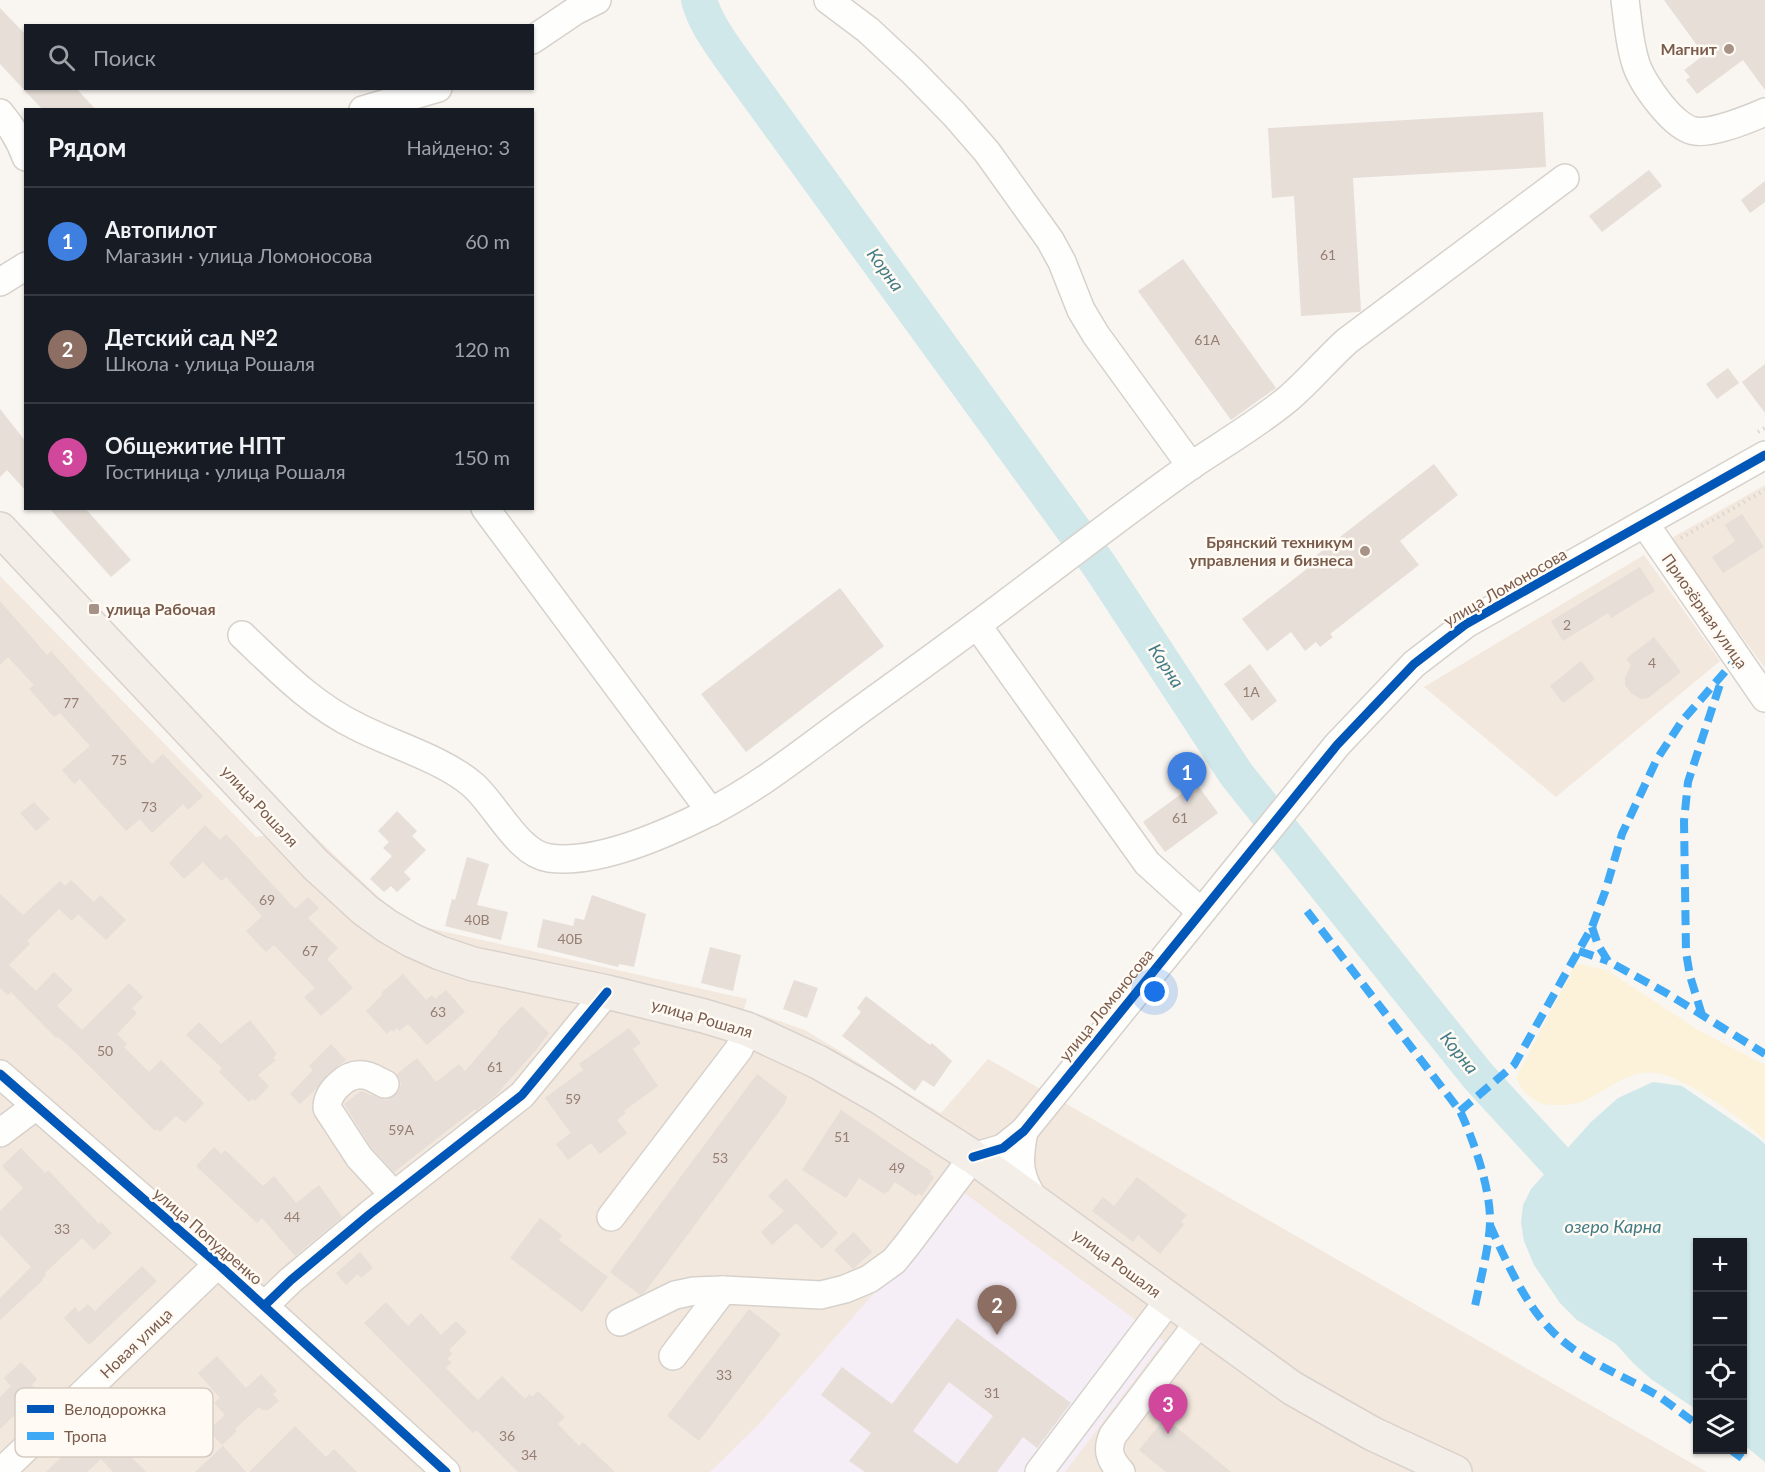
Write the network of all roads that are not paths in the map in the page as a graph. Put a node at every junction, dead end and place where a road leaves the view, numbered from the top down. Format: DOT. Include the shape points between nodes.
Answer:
graph roads {
  1 [pos="597,0"];
  2 [pos="828,0"];
  3 [pos="1625,0"];
  4 [pos="534,39"];
  5 [pos="431,90"];
  6 [pos="370,108"];
  7 [pos="1765,112"];
  8 [pos="0,113"];
  9 [pos="24,152"];
  10 [pos="1565,178"];
  11 [pos="24,267"];
  12 [pos="0,282"];
  13 [pos="1765,455"];
  14 [pos="1191,466"];
  15 [pos="485,510"];
  16 [pos="1645,525"];
  17 [pos="0,529"];
  18 [pos="977,625"];
  19 [pos="242,634"];
  20 [pos="1765,698"];
  21 [pos="711,812"];
  22 [pos="1201,912"];
  23 [pos="607,992"];
  24 [pos="747,1029"];
  25 [pos="0,1074"];
  26 [pos="385,1084"];
  27 [pos="36,1106"];
  28 [pos="1024,1131"];
  29 [pos="0,1133"];
  30 [pos="973,1157"];
  31 [pos="394,1195"];
  32 [pos="1040,1207"];
  33 [pos="611,1217"];
  34 [pos="218,1264"];
  35 [pos="723,1290"];
  36 [pos="1169,1300"];
  37 [pos="265,1305"];
  38 [pos="1199,1322"];
  39 [pos="620,1323"];
  40 [pos="673,1356"];
  41 [pos="89,1388"];
  42 [pos="17,1457"];
  43 [pos="1,1472"];
  44 [pos="446,1472"];
  45 [pos="1039,1472"];
  46 [pos="1121,1472"];
  47 [pos="1455,1472"];
  1 -- 4 [label="street"];
  2 -- 14 [label="street" via="912,71 987,152 1050,240 1096,335"];
  3 -- 7 [label="street" via="1636,66 1680,125 1705,132"];
  5 -- 6 [label="street"];
  8 -- 9 [label="street"];
  10 -- 14 [label="street" via="1347,341 1308,381 1258,422"];
  11 -- 12 [label="street"];
  13 -- 16 [label="street, улица Ломоносова"];
  14 -- 18 [label="street"];
  15 -- 21 [label="street"];
  16 -- 20 [label="street, Приозёрная улица"];
  16 -- 22 [label="street, улица Ломоносова" via="1492,609 1414,664 1337,745"];
  17 -- 23 [label="main road, улица Рошаля" via="316,865 387,926 411,940 473,964"];
  18 -- 21 [label="street" via="760,783"];
  18 -- 22 [label="street" via="1147,863"];
  19 -- 21 [label="street" via="320,706 448,768 472,784 522,843 543,858 579,858 630,847"];
  22 -- 28 [label="street, улица Ломоносова"];
  23 -- 24 [label="main road, улица Рошаля"];
  23 -- 31 [label="street" via="522,1095"];
  24 -- 30 [label="main road, улица Рошаля" via="850,1080"];
  24 -- 33 [label="street" via="739,1049"];
  25 -- 27 [label="street, улица Попудренко"];
  26 -- 31 [label="street" via="363,1075 353,1076 334,1089 327,1108 359,1157"];
  27 -- 29 [label="street"];
  27 -- 34 [label="street, улица Попудренко"];
  28 -- 30 [label="street, улица Ломоносова" via="1004,1148"];
  28 -- 32 [label="street" via="1020,1169"];
  30 -- 32 [label="main road, улица Рошаля"];
  30 -- 35 [label="street" via="894,1261 868,1279 821,1295"];
  31 -- 37 [label="street"];
  32 -- 36 [label="main road, улица Рошаля"];
  34 -- 37 [label="street, улица Попудренко"];
  34 -- 41 [label="street, Новая улица"];
  35 -- 39 [label="street" via="675,1295"];
  35 -- 40 [label="street"];
  36 -- 38 [label="main road, улица Рошаля"];
  36 -- 45 [label="street"];
  37 -- 44 [label="street, улица Попудренко"];
  38 -- 46 [label="street" via="1113,1435 1109,1453"];
  38 -- 47 [label="main road, улица Рошаля" via="1264,1370 1330,1411"];
  42 -- 43 [label="street, Новая улица"];
}
